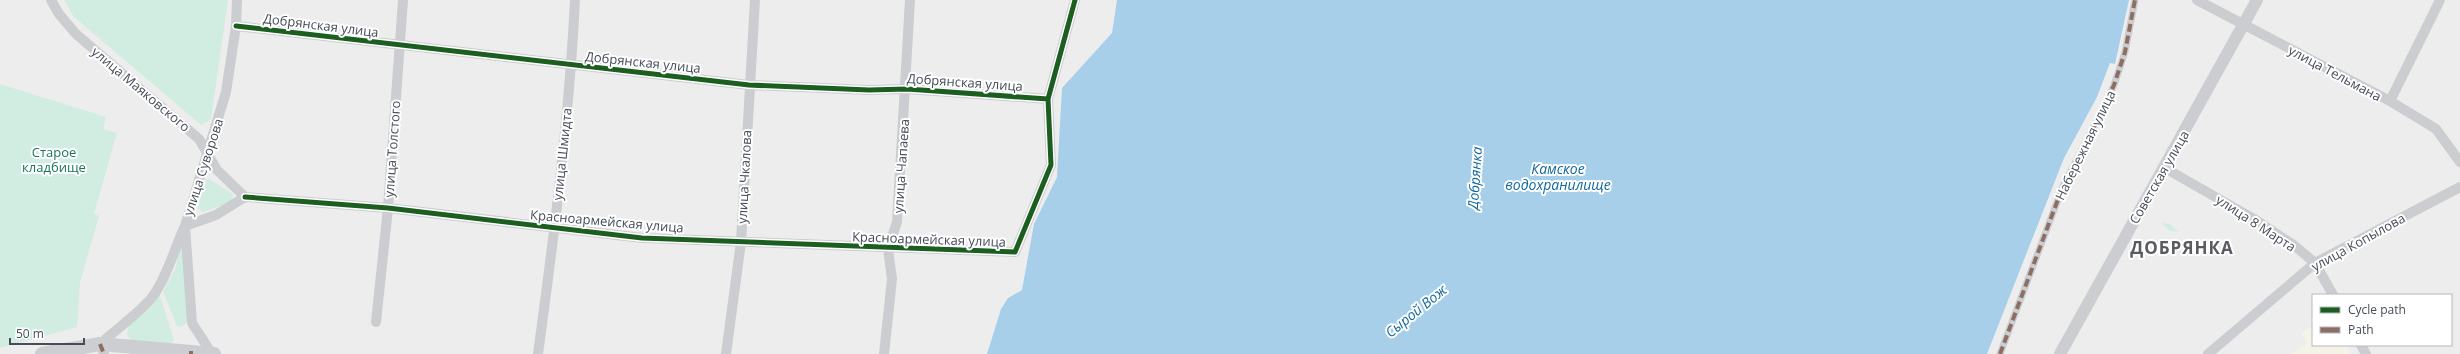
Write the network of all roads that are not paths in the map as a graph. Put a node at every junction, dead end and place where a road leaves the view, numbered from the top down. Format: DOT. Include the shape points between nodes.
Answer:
graph roads {
  1 [pos="51,0"];
  2 [pos="237,0"];
  3 [pos="403,0"];
  4 [pos="575,0"];
  5 [pos="755,0"];
  6 [pos="910,0"];
  7 [pos="1075,0"];
  8 [pos="2135,0"];
  9 [pos="2197,0"];
  10 [pos="2257,0"];
  11 [pos="2440,0"];
  12 [pos="2244,24"];
  13 [pos="236,26"];
  14 [pos="399,45"];
  15 [pos="572,66"];
  16 [pos="749,85"];
  17 [pos="906,89"];
  18 [pos="1048,99"];
  19 [pos="2390,101"];
  20 [pos="207,150"];
  21 [pos="2460,162"];
  22 [pos="2163,167"];
  23 [pos="2460,187"];
  24 [pos="245,197"];
  25 [pos="388,208"];
  26 [pos="185,226"];
  27 [pos="555,228"];
  28 [pos="740,242"];
  29 [pos="888,249"];
  30 [pos="2315,263"];
  31 [pos="2332,294"];
  32 [pos="376,322"];
  33 [pos="102,349"];
  34 [pos="191,352"];
  35 [pos="42,354"];
  36 [pos="213,354"];
  37 [pos="538,354"];
  38 [pos="726,354"];
  39 [pos="884,354"];
  40 [pos="2000,354"];
  41 [pos="2060,354"];
  42 [pos="2208,354"];
  1 -- 20 [label="street, улица Маяковского" via="58,14 76,34 186,127"];
  2 -- 13 [label="street, улица Суворова"];
  3 -- 14 [label="street, улица Толстого"];
  4 -- 15 [label="street, улица Шмидта"];
  5 -- 16 [label="street, улица Чкалова"];
  6 -- 17 [label="street, улица Чапаева"];
  7 -- 18 [label="street"];
  8 -- 40 [label="street, Набережная улица" via="2125,52 2114,85 2066,180"];
  9 -- 12 [label="street, улица Тельмана"];
  10 -- 12 [label="street, Советская улица"];
  11 -- 19 [label="street"];
  12 -- 19 [label="street, улица Тельмана"];
  12 -- 22 [label="street, Советская улица"];
  13 -- 14 [label="street, Добрянская улица"];
  13 -- 20 [label="street, улица Суворова" via="226,92"];
  14 -- 15 [label="street, Добрянская улица"];
  14 -- 25 [label="street, улица Толстого"];
  15 -- 16 [label="street, Добрянская улица"];
  15 -- 27 [label="street, улица Шмидта"];
  16 -- 17 [label="street, Добрянская улица"];
  16 -- 28 [label="street, улица Чкалова"];
  17 -- 18 [label="street, Добрянская улица"];
  17 -- 29 [label="street, улица Чапаева" via="898,222"];
  18 -- 29 [label="street, Красноармейская улица" via="1051,165 1015,252"];
  19 -- 21 [label="street, улица Тельмана" via="2436,129"];
  20 -- 24 [label="street, улица Маяковского" via="217,170"];
  20 -- 26 [label="street, улица Суворова"];
  22 -- 30 [label="street, улица 8 Марта" via="2254,219 2295,246"];
  22 -- 41 [label="street, Советская улица"];
  23 -- 30 [label="street, улица Копылова"];
  24 -- 25 [label="street, Красноармейская улица"];
  24 -- 26 [label="street" via="216,215"];
  25 -- 27 [label="street, Красноармейская улица"];
  25 -- 32 [label="street, улица Толстого"];
  26 -- 33 [label="street" via="173,251 167,273 152,298"];
  26 -- 36 [label="street, улица Суворова" via="192,323"];
  27 -- 28 [label="street, Красноармейская улица" via="642,238"];
  27 -- 37 [label="street, улица Шмидта"];
  28 -- 29 [label="street, Красноармейская улица"];
  28 -- 38 [label="street, улица Чкалова"];
  29 -- 39 [label="street, улица Чапаева" via="892,279"];
  30 -- 31 [label="street, улица 8 Марта"];
  30 -- 42 [label="street, улица Копылова"];
  33 -- 34 [label="main road"];
  33 -- 35 [label="main road"];
  34 -- 36 [label="main road"];
}
